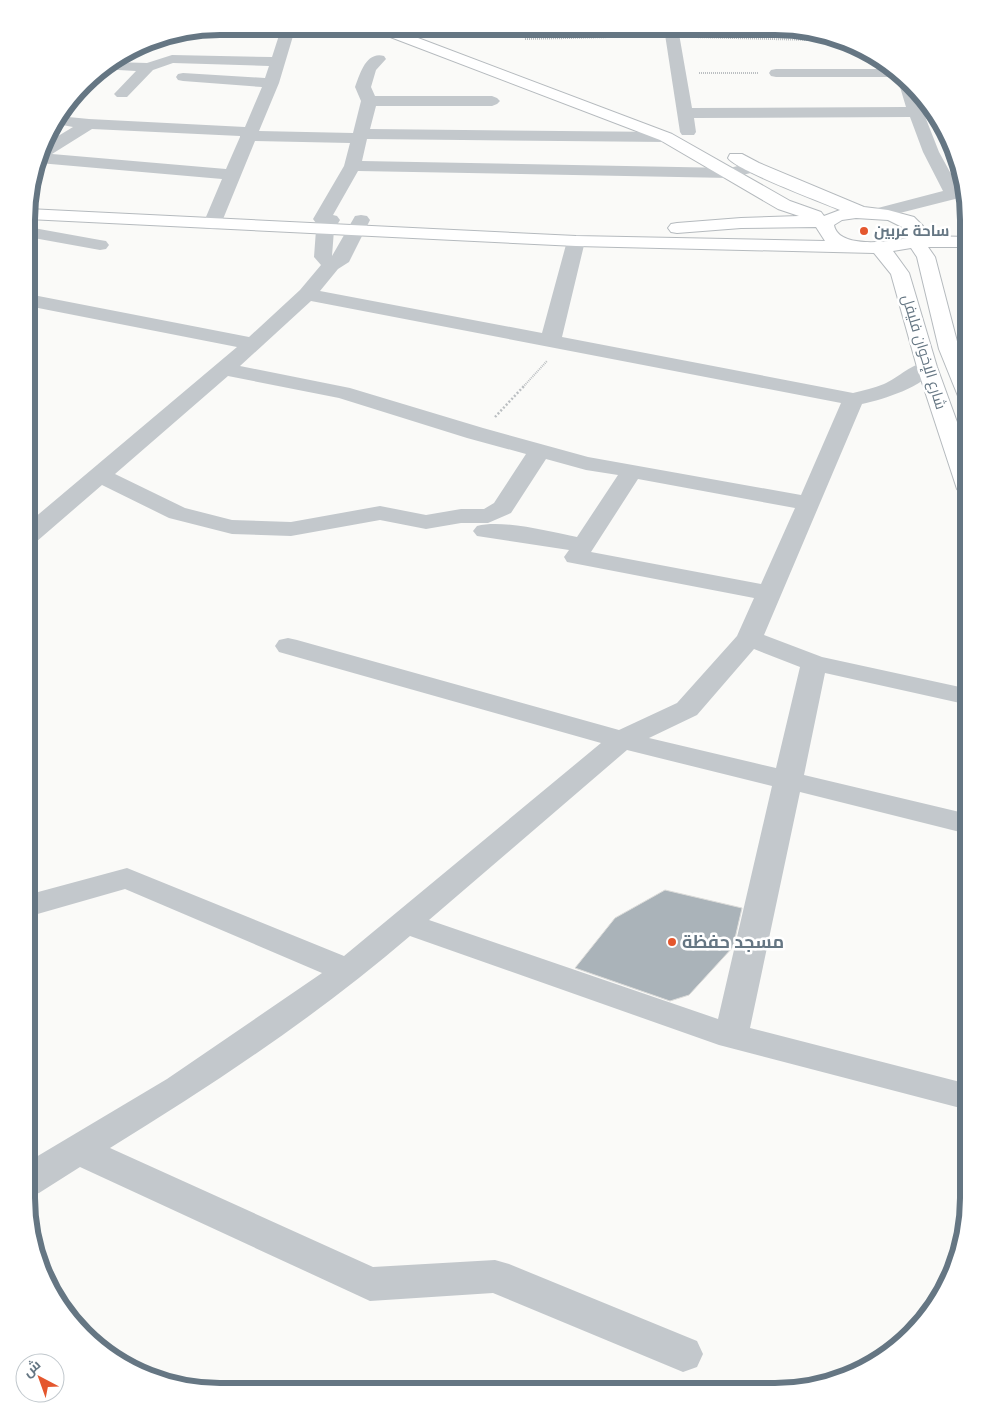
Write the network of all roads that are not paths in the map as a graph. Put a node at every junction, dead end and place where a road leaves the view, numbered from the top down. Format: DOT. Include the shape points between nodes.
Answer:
graph roads {
  1 [pos="285,35"];
  2 [pos="398,35"];
  3 [pos="428,35"];
  4 [pos="672,35"];
  5 [pos="379,59"];
  6 [pos="278,62"];
  7 [pos="115,67"];
  8 [pos="145,71"];
  9 [pos="776,73"];
  10 [pos="888,73"];
  11 [pos="271,83"];
  12 [pos="908,91"];
  13 [pos="122,94"];
  14 [pos="369,101"];
  15 [pos="492,101"];
  16 [pos="685,112"];
  17 [pos="916,112"];
  18 [pos="64,121"];
  19 [pos="89,124"];
  20 [pos="688,132"];
  21 [pos="249,134"];
  22 [pos="360,136"];
  23 [pos="666,137"];
  24 [pos="704,141"];
  25 [pos="49,149"];
  26 [pos="720,150"];
  27 [pos="46,159"];
  28 [pos="352,166"];
  29 [pos="753,167"];
  30 [pos="730,173"];
  31 [pos="233,175"];
  32 [pos="957,193"];
  33 [pos="958,194"];
  34 [pos="36,204"];
  35 [pos="861,212"];
  36 [pos="880,213"];
  37 [pos="35,214"];
  38 [pos="214,218"];
  39 [pos="828,221"];
  40 [pos="326,223"];
  41 [pos="741,223"];
  42 [pos="358,226"];
  43 [pos="35,233"];
  44 [pos="576,241"];
  45 [pos="915,241"];
  46 [pos="960,242"];
  47 [pos="100,245"];
  48 [pos="871,248"];
  49 [pos="331,265"];
  50 [pos="307,294"];
  51 [pos="35,301"];
  52 [pos="558,341"];
  53 [pos="253,344"];
  54 [pos="959,350"];
  55 [pos="927,367"];
  56 [pos="225,369"];
  57 [pos="853,399"];
  58 [pos="540,450"];
  59 [pos="960,463"];
  60 [pos="632,471"];
  61 [pos="100,475"];
  62 [pos="809,503"];
  63 [pos="35,510"];
  64 [pos="55,514"];
  65 [pos="35,530"];
  66 [pos="485,531"];
  67 [pos="584,545"];
  68 [pos="768,593"];
  69 [pos="749,638"];
  70 [pos="288,646"];
  71 [pos="814,663"];
  72 [pos="960,695"];
  73 [pos="622,740"];
  74 [pos="787,781"];
  75 [pos="960,822"];
  76 [pos="35,904"];
  77 [pos="405,923"];
  78 [pos="348,971"];
  79 [pos="731,1036"];
  80 [pos="960,1096"];
  81 [pos="79,1150"];
  82 [pos="35,1177"];
  83 [pos="683,1354"];
  1 -- 6 [label="street"];
  2 -- 23 [label="main road"];
  3 -- 20 [label="main road"];
  4 -- 16 [label="street"];
  5 -- 14 [label="street" via="369,68 364,87"];
  6 -- 8 [label="street" via="172,59"];
  6 -- 11 [label="street"];
  7 -- 8 [label="street"];
  8 -- 11 [label="street"];
  8 -- 13 [label="street"];
  9 -- 10 [label="street"];
  11 -- 21 [label="street"];
  12 -- 17 [label="street"];
  14 -- 15 [label="street"];
  14 -- 22 [label="street"];
  16 -- 17 [label="street"];
  16 -- 20 [label="street"];
  17 -- 32 [label="street"];
  18 -- 19 [label="street"];
  19 -- 21 [label="street"];
  19 -- 25 [label="street"];
  20 -- 24 [label="main road"];
  21 -- 22 [label="street"];
  21 -- 31 [label="street"];
  22 -- 23 [label="street"];
  22 -- 28 [label="street"];
  23 -- 30 [label="main road"];
  26 -- 29 [label="main road"];
  27 -- 31 [label="street"];
  28 -- 30 [label="street"];
  28 -- 40 [label="street"];
  29 -- 30 [label="street"];
  29 -- 35 [label="main road"];
  30 -- 39 [label="main road" via="784,205"];
  30 -- 41 [label="main road"];
  31 -- 38 [label="street"];
  33 -- 36 [label="street"];
  34 -- 38 [label="main road"];
  35 -- 36 [label="main road"];
  35 -- 39 [label="main road" via="836,216"];
  36 -- 45 [label="main road, شارع الإخوان فليفل" via="910,222 917,229"];
  37 -- 38 [label="main road"];
  38 -- 40 [label="main road"];
  39 -- 41 [label="main road"];
  39 -- 48 [label="main road" via="824,226 831,238"];
  40 -- 42 [label="main road"];
  40 -- 49 [label="street" via="323,257"];
  41 -- 42 [label="main road" via="653,230"];
  42 -- 44 [label="main road"];
  42 -- 49 [label="street" via="342,258"];
  43 -- 47 [label="street"];
  44 -- 48 [label="main road"];
  44 -- 52 [label="street"];
  45 -- 46 [label="main road"];
  45 -- 48 [label="main road" via="901,246"];
  45 -- 54 [label="main road, شارع الإخوان فليفل" via="926,257"];
  48 -- 55 [label="main road, شارع الإخوان فليفل" via="900,273"];
  49 -- 50 [label="street"];
  50 -- 52 [label="street"];
  50 -- 53 [label="street"];
  51 -- 53 [label="street"];
  52 -- 57 [label="street"];
  53 -- 56 [label="street"];
  55 -- 57 [label="street" via="908,381 880,394"];
  55 -- 59 [label="main road, شارع الإخوان فليفل"];
  56 -- 58 [label="street" via="343,392"];
  56 -- 61 [label="street"];
  57 -- 62 [label="street"];
  58 -- 60 [label="street"];
  58 -- 61 [label="street" via="504,508 488,516 461,516 426,522 380,513 290,529 232,526 177,513"];
  60 -- 62 [label="street"];
  60 -- 67 [label="street"];
  61 -- 64 [label="street"];
  62 -- 68 [label="street"];
  63 -- 64 [label="street"];
  64 -- 65 [label="street"];
  66 -- 67 [label="street"];
  67 -- 68 [label="street" via="576,557"];
  68 -- 69 [label="street"];
  69 -- 71 [label="street"];
  69 -- 73 [label="street" via="687,709"];
  70 -- 73 [label="street"];
  71 -- 72 [label="street"];
  71 -- 74 [label="street"];
  73 -- 74 [label="street"];
  73 -- 77 [label="street"];
  74 -- 75 [label="street"];
  74 -- 79 [label="street"];
  76 -- 78 [label="street" via="127,878"];
  77 -- 78 [label="street"];
  77 -- 79 [label="street"];
  78 -- 81 [label="street" via="179,1088"];
  79 -- 80 [label="street"];
  81 -- 82 [label="street"];
  81 -- 83 [label="street" via="370,1284 495,1276"];
}
